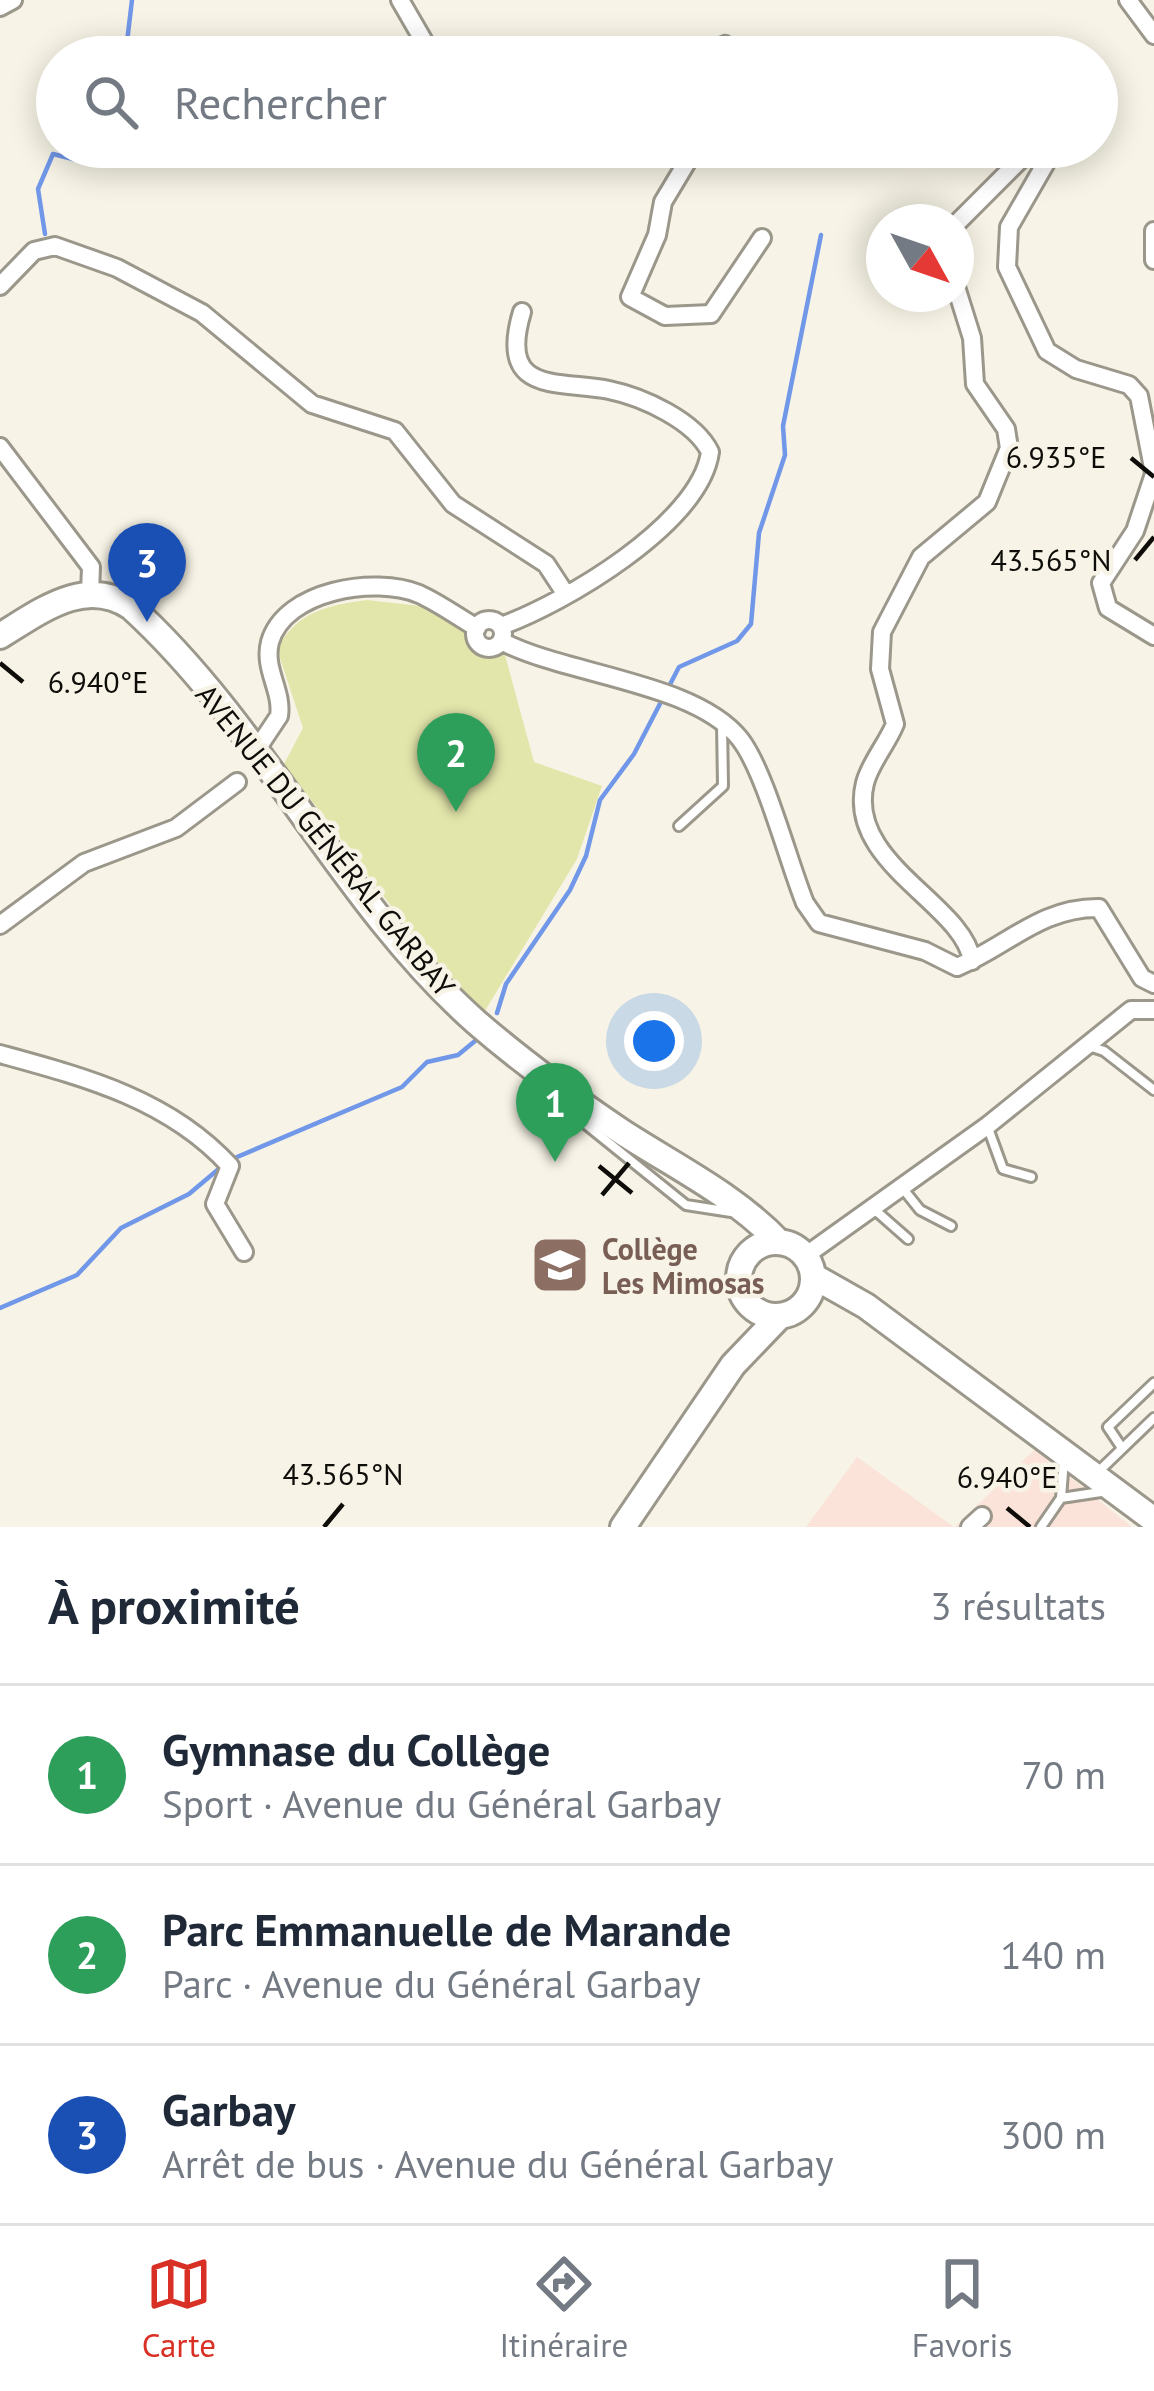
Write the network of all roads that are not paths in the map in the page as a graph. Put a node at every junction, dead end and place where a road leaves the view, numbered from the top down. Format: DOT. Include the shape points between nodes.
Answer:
graph roads {
  1 [pos="13,0"];
  2 [pos="400,0"];
  3 [pos="1128,0"];
  4 [pos="0,7"];
  5 [pos="1154,34"];
  6 [pos="421,36"];
  7 [pos="683,168"];
  8 [pos="1012,168"];
  9 [pos="1043,168"];
  10 [pos="974,206"];
  11 [pos="1154,232"];
  12 [pos="762,238"];
  13 [pos="1154,260"];
  14 [pos="0,286"];
  15 [pos="522,312"];
  16 [pos="964,312"];
  17 [pos="0,447"];
  18 [pos="1154,474"];
  19 [pos="565,593"];
  20 [pos="90,594"];
  21 [pos="501,634"];
  22 [pos="0,636"];
  23 [pos="1154,636"];
  24 [pos="722,722"];
  25 [pos="255,752"];
  26 [pos="237,782"];
  27 [pos="679,826"];
  28 [pos="0,925"];
  29 [pos="972,961"];
  30 [pos="1154,984"];
  31 [pos="1154,1010"];
  32 [pos="1088,1046"];
  33 [pos="0,1054"];
  34 [pos="530,1063"];
  35 [pos="1154,1090"];
  36 [pos="987,1126"];
  37 [pos="1031,1177"];
  38 [pos="708,1186"];
  39 [pos="903,1189"];
  40 [pos="874,1208"];
  41 [pos="733,1212"];
  42 [pos="951,1226"];
  43 [pos="908,1239"];
  44 [pos="779,1242"];
  45 [pos="244,1252"];
  46 [pos="746,1258"];
  47 [pos="809,1266"];
  48 [pos="746,1300"];
  49 [pos="803,1304"];
  50 [pos="866,1306"];
  51 [pos="779,1316"];
  52 [pos="734,1365"];
  53 [pos="1154,1383"];
  54 [pos="1154,1418"];
  55 [pos="1122,1448"];
  56 [pos="1065,1452"];
  57 [pos="1107,1482"];
  58 [pos="1061,1498"];
  59 [pos="1154,1520"];
  60 [pos="623,1527"];
  61 [pos="1041,1527"];
  1 -- 4 [label="street"];
  2 -- 6 [label="street"];
  3 -- 5 [label="street"];
  7 -- 12 [label="street" via="630,297 664,316 711,314"];
  8 -- 10 [label="street"];
  9 -- 18 [label="street" via="1010,227 1007,267 1047,352 1138,396"];
  11 -- 13 [label="street"];
  14 -- 19 [label="street" via="46,246 134,277 220,325 312,404 394,431 453,504 546,564"];
  15 -- 19 [label="street" via="516,348 541,382 615,391 700,433 710,452 698,484 642,542 599,578"];
  16 -- 29 [label="street" via="975,384 1006,429 1009,448 987,502 921,557 882,632 880,669 895,724 866,777 861,810 892,863 966,940"];
  17 -- 20 [label="street" via="91,567"];
  18 -- 23 [label="street" via="1147,506 1101,583 1108,608"];
  19 -- 21 [label="street"];
  20 -- 22 [label="main road" via="60,600"];
  20 -- 25 [label="main road, AVENUE DU GÉNÉRAL GARBAY" via="117,598 147,622"];
  21 -- 24 [label="street"];
  21 -- 25 [label="street" via="417,593 384,587 309,601 280,622 271,640 280,716"];
  24 -- 27 [label="lane" via="723,786"];
  24 -- 29 [label="street" via="749,757 819,923 957,967"];
  25 -- 34 [label="main road, AVENUE DU GÉNÉRAL GARBAY" via="442,987"];
  26 -- 28 [label="street" via="176,828 84,863"];
  29 -- 30 [label="street" via="1012,933 1072,908 1099,908 1142,978"];
  31 -- 32 [label="street" via="1131,1010"];
  32 -- 35 [label="lane"];
  32 -- 36 [label="street"];
  33 -- 45 [label="street" via="92,1079 183,1121 227,1162 215,1204"];
  34 -- 38 [label="main road, AVENUE DU GÉNÉRAL GARBAY"];
  34 -- 41 [label="lane" via="555,1101 686,1205"];
  36 -- 37 [label="lane" via="1003,1168"];
  36 -- 39 [label="street"];
  38 -- 41 [label="main road, AVENUE DU GÉNÉRAL GARBAY"];
  38 -- 44 [label="main road, AVENUE DU GÉNÉRAL GARBAY"];
  39 -- 40 [label="street"];
  39 -- 42 [label="lane" via="920,1210"];
  40 -- 43 [label="lane"];
  40 -- 47 [label="street"];
  41 -- 46 [label="main road, AVENUE DU GÉNÉRAL GARBAY"];
  44 -- 46 [label="main road"];
  44 -- 47 [label="main road"];
  46 -- 48 [label="main road" via="739,1279"];
  47 -- 49 [label="main road"];
  47 -- 50 [label="main road"];
  48 -- 51 [label="main road"];
  48 -- 52 [label="main road" via="747,1331"];
  49 -- 50 [label="main road"];
  49 -- 51 [label="main road"];
  50 -- 56 [label="main road"];
  51 -- 52 [label="main road"];
  52 -- 60 [label="main road"];
  53 -- 55 [label="lane" via="1108,1427"];
  54 -- 55 [label="lane"];
  55 -- 57 [label="lane"];
  56 -- 57 [label="main road"];
  56 -- 58 [label="lane"];
  57 -- 58 [label="lane"];
  57 -- 59 [label="main road"];
  58 -- 61 [label="lane"];
}
